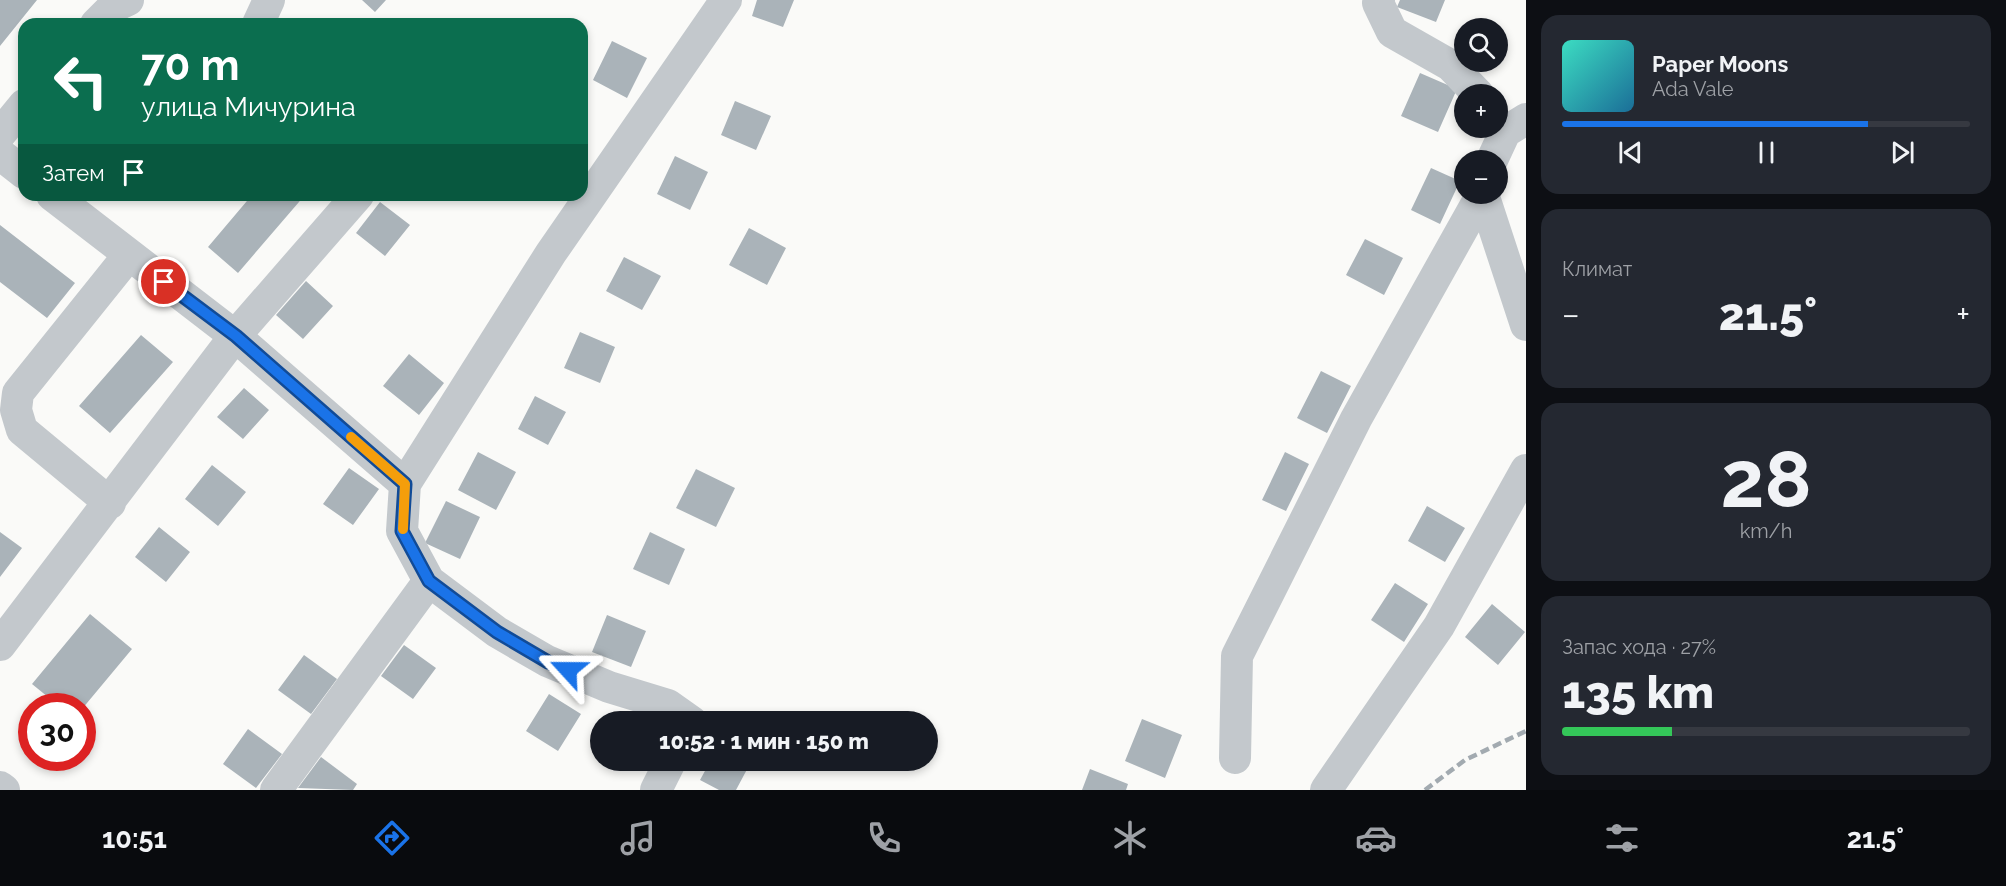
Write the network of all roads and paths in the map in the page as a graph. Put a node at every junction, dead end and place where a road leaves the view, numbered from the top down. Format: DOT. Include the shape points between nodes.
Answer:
graph roads {
  1 [pos="128,0"];
  2 [pos="269,0"];
  3 [pos="726,0"];
  4 [pos="1379,0"];
  5 [pos="102,18"];
  6 [pos="261,18"];
  7 [pos="1468,84"];
  8 [pos="18,112"];
  9 [pos="1509,124"];
  10 [pos="0,134"];
  11 [pos="1497,150"];
  12 [pos="0,154"];
  13 [pos="18,168"];
  14 [pos="588,200"];
  15 [pos="59,201"];
  16 [pos="353,201"];
  17 [pos="587,201"];
  18 [pos="1476,204"];
  19 [pos="1485,204"];
  20 [pos="128,256"];
  21 [pos="1526,325"];
  22 [pos="236,336"];
  23 [pos="1526,470"];
  24 [pos="405,484"];
  25 [pos="110,503"];
  26 [pos="429,581"];
  27 [pos="0,645"];
  28 [pos="676,711"];
  29 [pos="1235,758"];
  30 [pos="666,771"];
  31 [pos="0,787"];
  32 [pos="4,790"];
  33 [pos="276,790"];
  34 [pos="656,790"];
  35 [pos="1326,790"];
  1 -- 5 [label="street"];
  2 -- 6 [label="street"];
  3 -- 14 [label="street"];
  4 -- 7 [label="street" via="1392,32 1450,66"];
  8 -- 10 [label="street"];
  9 -- 11 [label="street"];
  12 -- 13 [label="street"];
  15 -- 20 [label="street"];
  16 -- 22 [label="street"];
  17 -- 24 [label="street"];
  18 -- 29 [label="street" via="1356,419 1238,656"];
  19 -- 21 [label="street"];
  20 -- 22 [label="street"];
  20 -- 25 [label="street" via="18,393 16,410 22,430"];
  22 -- 24 [label="street"];
  22 -- 25 [label="street"];
  23 -- 35 [label="street" via="1438,626"];
  24 -- 26 [label="street" via="402,531"];
  25 -- 27 [label="street"];
  26 -- 28 [label="street" via="497,632 548,662"];
  26 -- 33 [label="street"];
  30 -- 34 [label="street"];
  31 -- 32 [label="street"];
}
